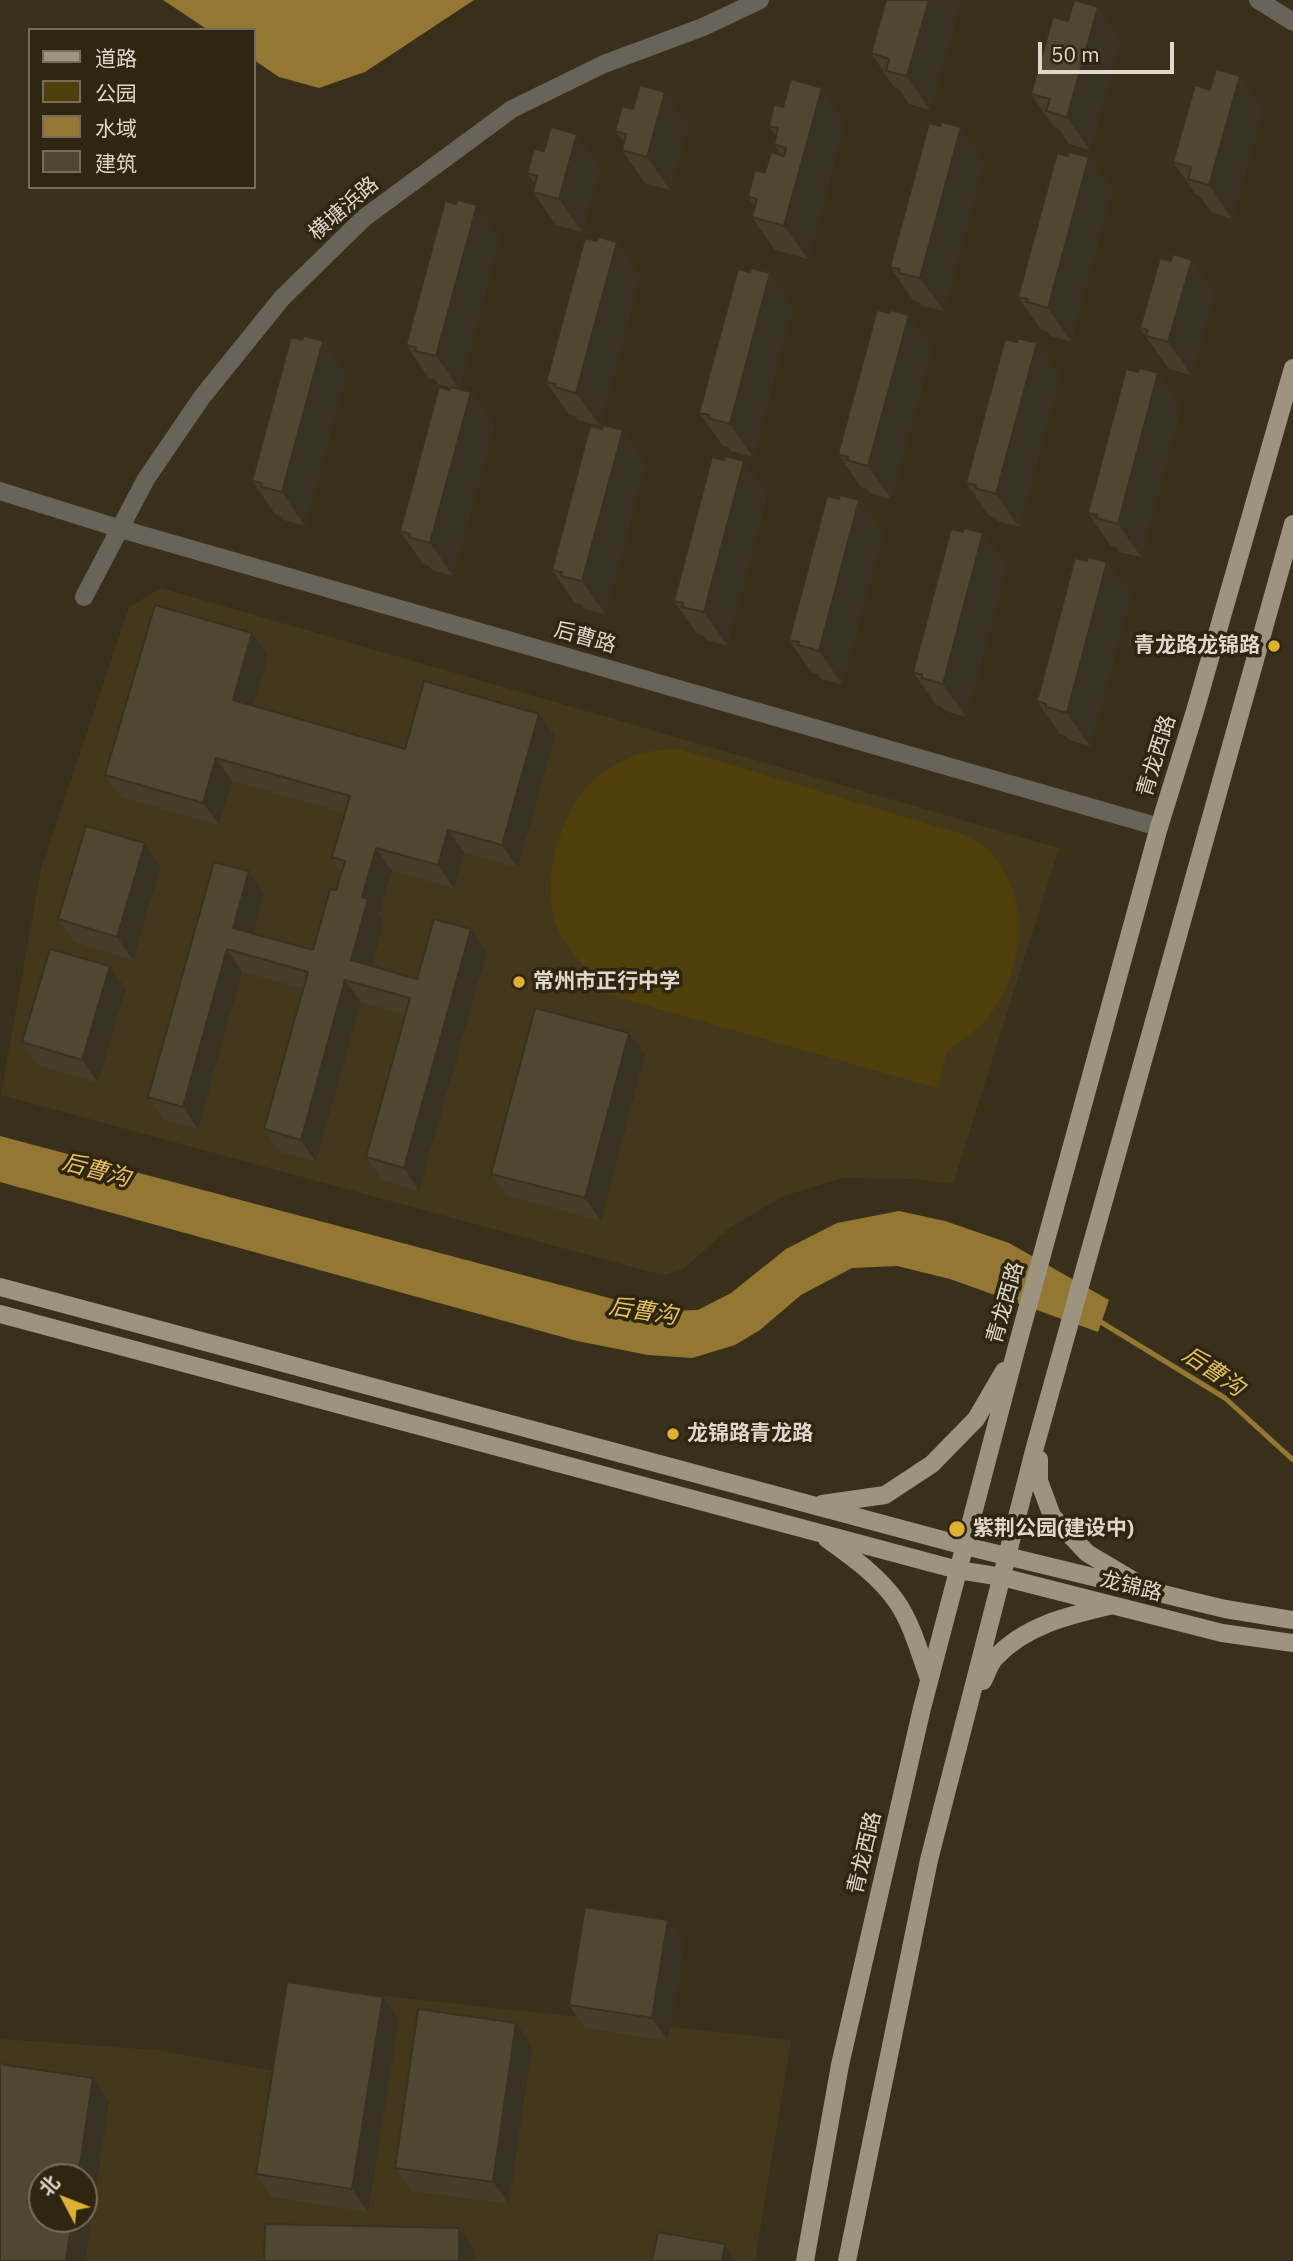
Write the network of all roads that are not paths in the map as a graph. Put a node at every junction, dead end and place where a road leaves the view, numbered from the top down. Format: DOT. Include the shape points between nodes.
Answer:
graph roads {
  1 [pos="760,0"];
  2 [pos="1258,0"];
  3 [pos="1293,22"];
  4 [pos="1293,368"];
  5 [pos="0,491"];
  6 [pos="1293,524"];
  7 [pos="121,529"];
  8 [pos="84,597"];
  9 [pos="1159,827"];
  10 [pos="0,1287"];
  11 [pos="0,1314"];
  12 [pos="1016,1350"];
  13 [pos="1039,1433"];
  14 [pos="812,1505"];
  15 [pos="818,1533"];
  16 [pos="965,1546"];
  17 [pos="1007,1556"];
  18 [pos="958,1570"];
  19 [pos="1002,1577"];
  20 [pos="1149,1590"];
  21 [pos="1112,1605"];
  22 [pos="1293,1620"];
  23 [pos="1293,1643"];
  24 [pos="929,1680"];
  25 [pos="966,1716"];
  26 [pos="805,2261"];
  27 [pos="847,2261"];
  1 -- 7 [label="street, 横塘浜路" via="604,64 512,109 364,218 282,298 202,397 146,479"];
  2 -- 3 [label="street"];
  4 -- 9 [label="main road, 青龙西路"];
  5 -- 7 [label="street, 后曹路"];
  6 -- 13 [label="main road"];
  7 -- 8 [label="street, 横塘浜路"];
  7 -- 9 [label="street, 后曹路"];
  9 -- 12 [label="main road, 青龙西路"];
  10 -- 14 [label="main road, 龙锦路"];
  11 -- 15 [label="main road, 龙锦路"];
  12 -- 14 [label="main road" via="976,1419 932,1464 885,1495"];
  12 -- 16 [label="main road, 青龙西路"];
  13 -- 17 [label="main road"];
  13 -- 20 [label="main road" via="1039,1481 1052,1516 1087,1553"];
  14 -- 16 [label="main road, 龙锦路"];
  15 -- 18 [label="main road, 龙锦路"];
  15 -- 24 [label="main road" via="868,1569 897,1602"];
  16 -- 17 [label="main road, 龙锦路"];
  16 -- 18 [label="main road, 青龙西路"];
  17 -- 19 [label="main road"];
  17 -- 20 [label="main road, 龙锦路"];
  18 -- 19 [label="main road, 龙锦路"];
  18 -- 24 [label="main road, 青龙西路"];
  19 -- 21 [label="main road, 龙锦路"];
  19 -- 25 [label="main road"];
  20 -- 22 [label="main road, 龙锦路"];
  21 -- 23 [label="main road, 龙锦路" via="1222,1633"];
  21 -- 25 [label="main road" via="1029,1630 994,1658"];
  24 -- 26 [label="main road, 青龙西路" via="840,2065"];
  25 -- 27 [label="main road" via="929,1860"];
}
